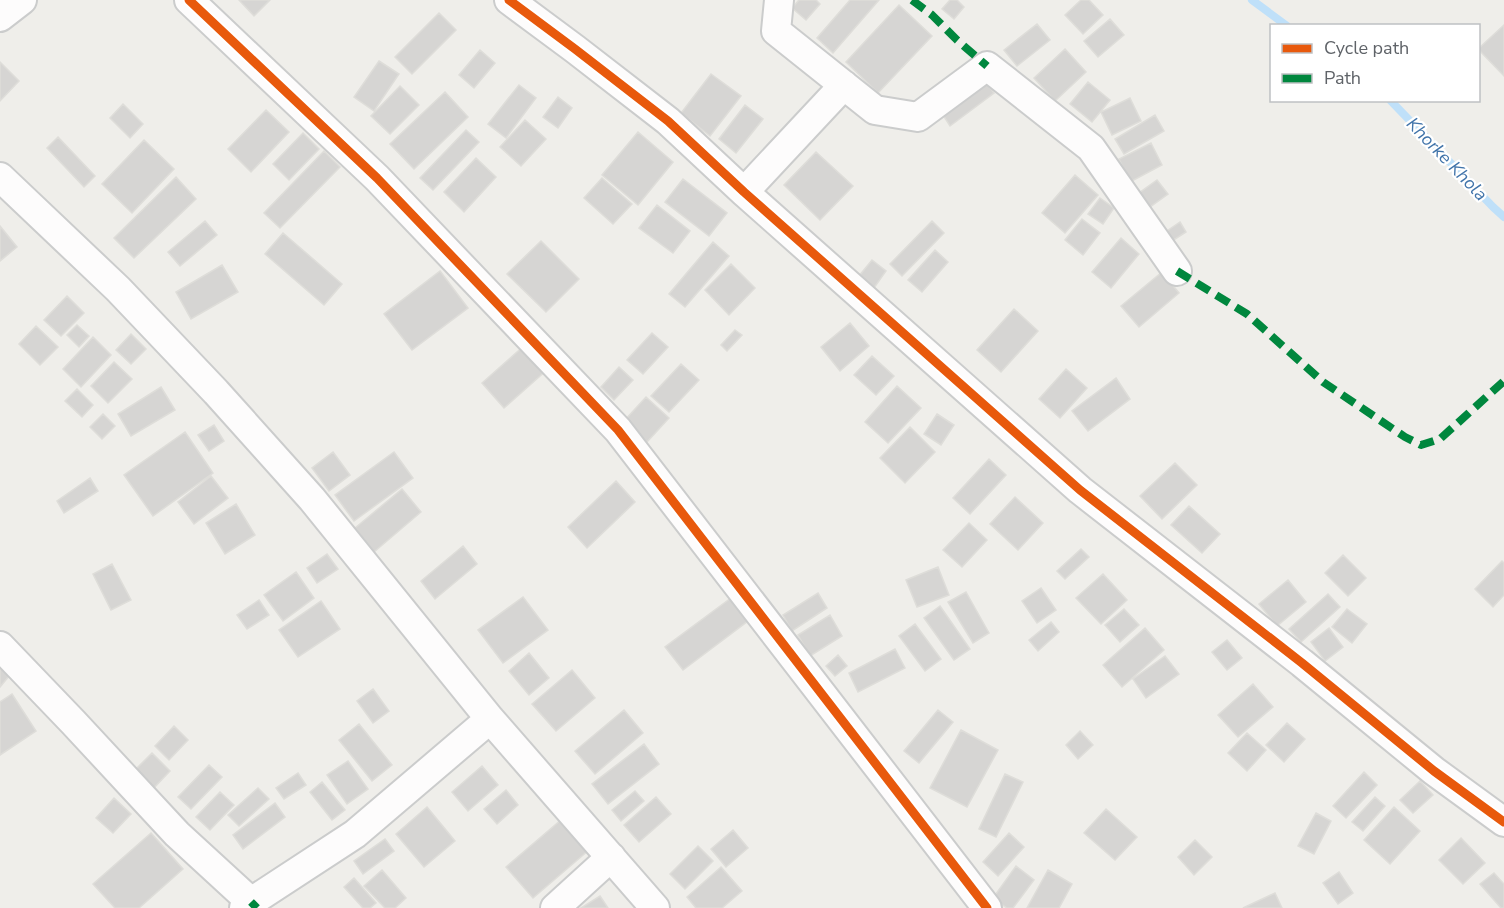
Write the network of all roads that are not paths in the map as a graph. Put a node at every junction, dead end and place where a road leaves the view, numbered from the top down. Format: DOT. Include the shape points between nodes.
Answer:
graph roads {
  1 [pos="22,0"];
  2 [pos="189,0"];
  3 [pos="509,0"];
  4 [pos="779,0"];
  5 [pos="0,17"];
  6 [pos="844,85"];
  7 [pos="0,177"];
  8 [pos="744,192"];
  9 [pos="1177,271"];
  10 [pos="0,646"];
  11 [pos="490,719"];
  12 [pos="1504,822"];
  13 [pos="611,857"];
  14 [pos="248,905"];
  15 [pos="555,908"];
  16 [pos="655,908"];
  17 [pos="987,908"];
  1 -- 5 [label="street"];
  2 -- 17 [label="street" via="377,178 618,430"];
  3 -- 8 [label="street" via="668,121"];
  4 -- 6 [label="street" via="776,31"];
  6 -- 8 [label="street"];
  6 -- 9 [label="street" via="875,110 918,117 987,66 1091,148"];
  7 -- 11 [label="street" via="118,289 224,401 312,499"];
  8 -- 12 [label="street" via="1080,490 1434,771"];
  10 -- 14 [label="street"];
  11 -- 13 [label="street"];
  11 -- 14 [label="street" via="355,834"];
  13 -- 15 [label="street"];
  13 -- 16 [label="street"];
}
